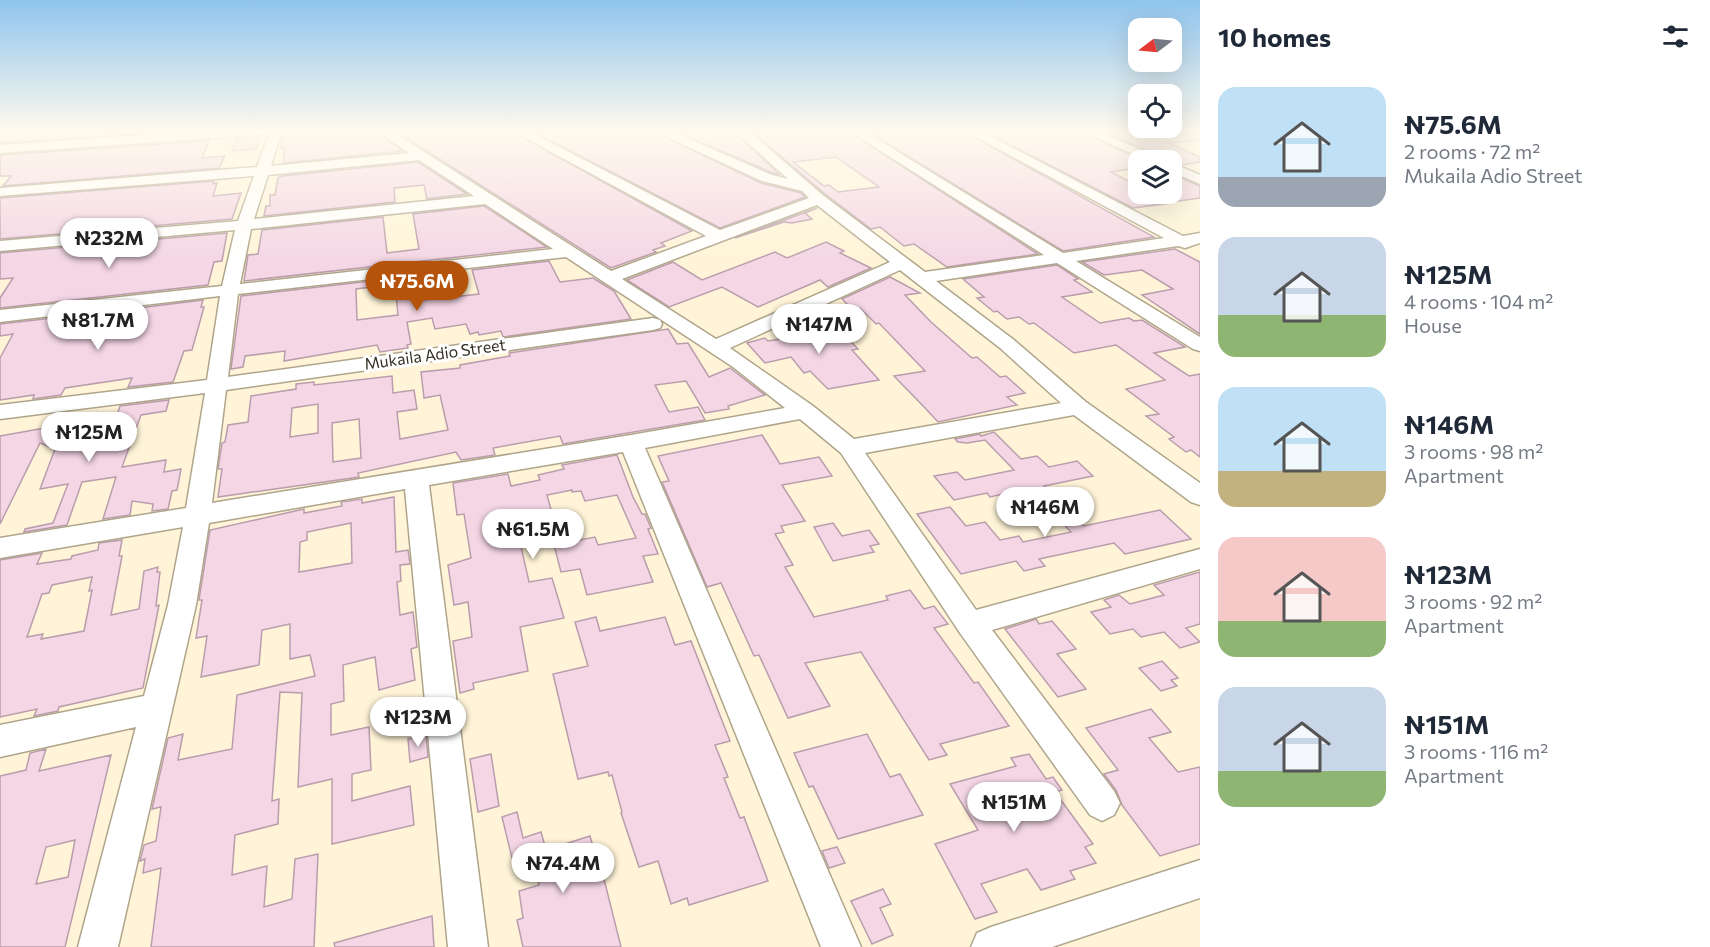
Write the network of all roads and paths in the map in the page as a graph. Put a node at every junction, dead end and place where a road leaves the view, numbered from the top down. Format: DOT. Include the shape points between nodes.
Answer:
graph roads {
  1 [pos="223,174"];
  2 [pos="262,174"];
  3 [pos="449,174"];
  4 [pos="601,174"];
  5 [pos="759,174"];
  6 [pos="792,174"];
  7 [pos="925,174"];
  8 [pos="1054,174"];
  9 [pos="0,192"];
  10 [pos="814,193"];
  11 [pos="488,199"];
  12 [pos="244,225"];
  13 [pos="719,236"];
  14 [pos="1200,238"];
  15 [pos="1180,240"];
  16 [pos="0,246"];
  17 [pos="1200,251"];
  18 [pos="567,252"];
  19 [pos="1059,258"];
  20 [pos="901,263"];
  21 [pos="608,278"];
  22 [pos="920,278"];
  23 [pos="230,291"];
  24 [pos="0,316"];
  25 [pos="653,324"];
  26 [pos="1200,345"];
  27 [pos="715,347"];
  28 [pos="216,385"];
  29 [pos="1078,407"];
  30 [pos="805,411"];
  31 [pos="0,412"];
  32 [pos="631,443"];
  33 [pos="849,448"];
  34 [pos="416,480"];
  35 [pos="1200,496"];
  36 [pos="198,514"];
  37 [pos="0,548"];
  38 [pos="1200,559"];
  39 [pos="970,624"];
  40 [pos="156,708"];
  41 [pos="0,741"];
  42 [pos="1102,803"];
  43 [pos="1200,879"];
  44 [pos="98,947"];
  45 [pos="468,947"];
  46 [pos="840,947"];
  47 [pos="991,947"];
  1 -- 9 [label="street"];
  2 -- 12 [label="street"];
  3 -- 11 [label="street"];
  4 -- 13 [label="street"];
  5 -- 10 [label="street"];
  6 -- 10 [label="street"];
  7 -- 19 [label="street"];
  8 -- 15 [label="street"];
  10 -- 13 [label="street"];
  10 -- 20 [label="street"];
  11 -- 12 [label="street"];
  11 -- 18 [label="street"];
  12 -- 16 [label="street"];
  12 -- 23 [label="street"];
  13 -- 21 [label="street"];
  14 -- 15 [label="street"];
  15 -- 17 [label="street"];
  15 -- 19 [label="street"];
  18 -- 21 [label="street"];
  18 -- 23 [label="street"];
  19 -- 22 [label="street"];
  19 -- 26 [label="street"];
  20 -- 22 [label="street"];
  20 -- 27 [label="street"];
  21 -- 27 [label="street"];
  22 -- 29 [label="street" via="1007,344"];
  23 -- 24 [label="street"];
  23 -- 28 [label="street"];
  25 -- 28 [label="street, Mukaila Adio Street"];
  27 -- 30 [label="street"];
  28 -- 31 [label="street, Mukaila Adio Street"];
  28 -- 36 [label="street"];
  29 -- 33 [label="street"];
  29 -- 35 [label="street"];
  30 -- 32 [label="street"];
  30 -- 33 [label="street"];
  32 -- 34 [label="street"];
  32 -- 46 [label="street"];
  33 -- 39 [label="street"];
  34 -- 36 [label="street"];
  34 -- 45 [label="street"];
  36 -- 37 [label="street"];
  36 -- 40 [label="street" via="182,605"];
  38 -- 39 [label="street"];
  39 -- 42 [label="street"];
  40 -- 41 [label="street"];
  40 -- 44 [label="street"];
  43 -- 47 [label="street"];
}
